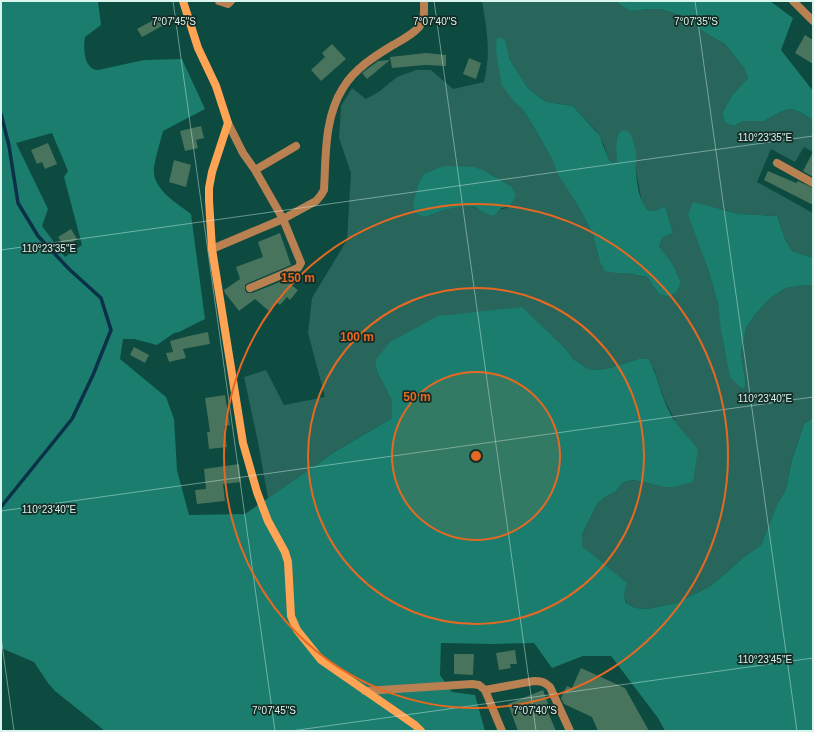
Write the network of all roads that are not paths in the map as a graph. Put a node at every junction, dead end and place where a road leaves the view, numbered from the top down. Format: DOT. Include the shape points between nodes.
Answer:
graph roads {
  1 [pos="183,1"];
  2 [pos="219,1"];
  3 [pos="231,1"];
  4 [pos="424,1"];
  5 [pos="793,1"];
  6 [pos="813,21"];
  7 [pos="228,123"];
  8 [pos="296,146"];
  9 [pos="777,162"];
  10 [pos="255,170"];
  11 [pos="813,183"];
  12 [pos="283,220"];
  13 [pos="212,249"];
  14 [pos="250,288"];
  15 [pos="485,690"];
  16 [pos="365,691"];
  17 [pos="421,731"];
  18 [pos="502,731"];
  19 [pos="570,731"];
  1 -- 7 [label="street" via="198,48 216,86"];
  2 -- 3 [label="street" via="228,4"];
  4 -- 12 [label="street" via="424,14 419,28 379,53 357,71 343,88 329,122 324,190 316,201"];
  5 -- 6 [label="street"];
  7 -- 10 [label="street"];
  7 -- 13 [label="street" via="212,172 209,200"];
  8 -- 10 [label="street"];
  9 -- 11 [label="street"];
  10 -- 12 [label="street"];
  12 -- 13 [label="street"];
  12 -- 14 [label="street" via="301,263 298,268"];
  13 -- 16 [label="street" via="243,443 257,492 288,562 291,616 297,630 321,660"];
  15 -- 16 [label="street" via="479,685 472,684"];
  15 -- 18 [label="street"];
  15 -- 19 [label="street" via="534,681 546,683"];
  16 -- 17 [label="street" via="415,724"];
}
